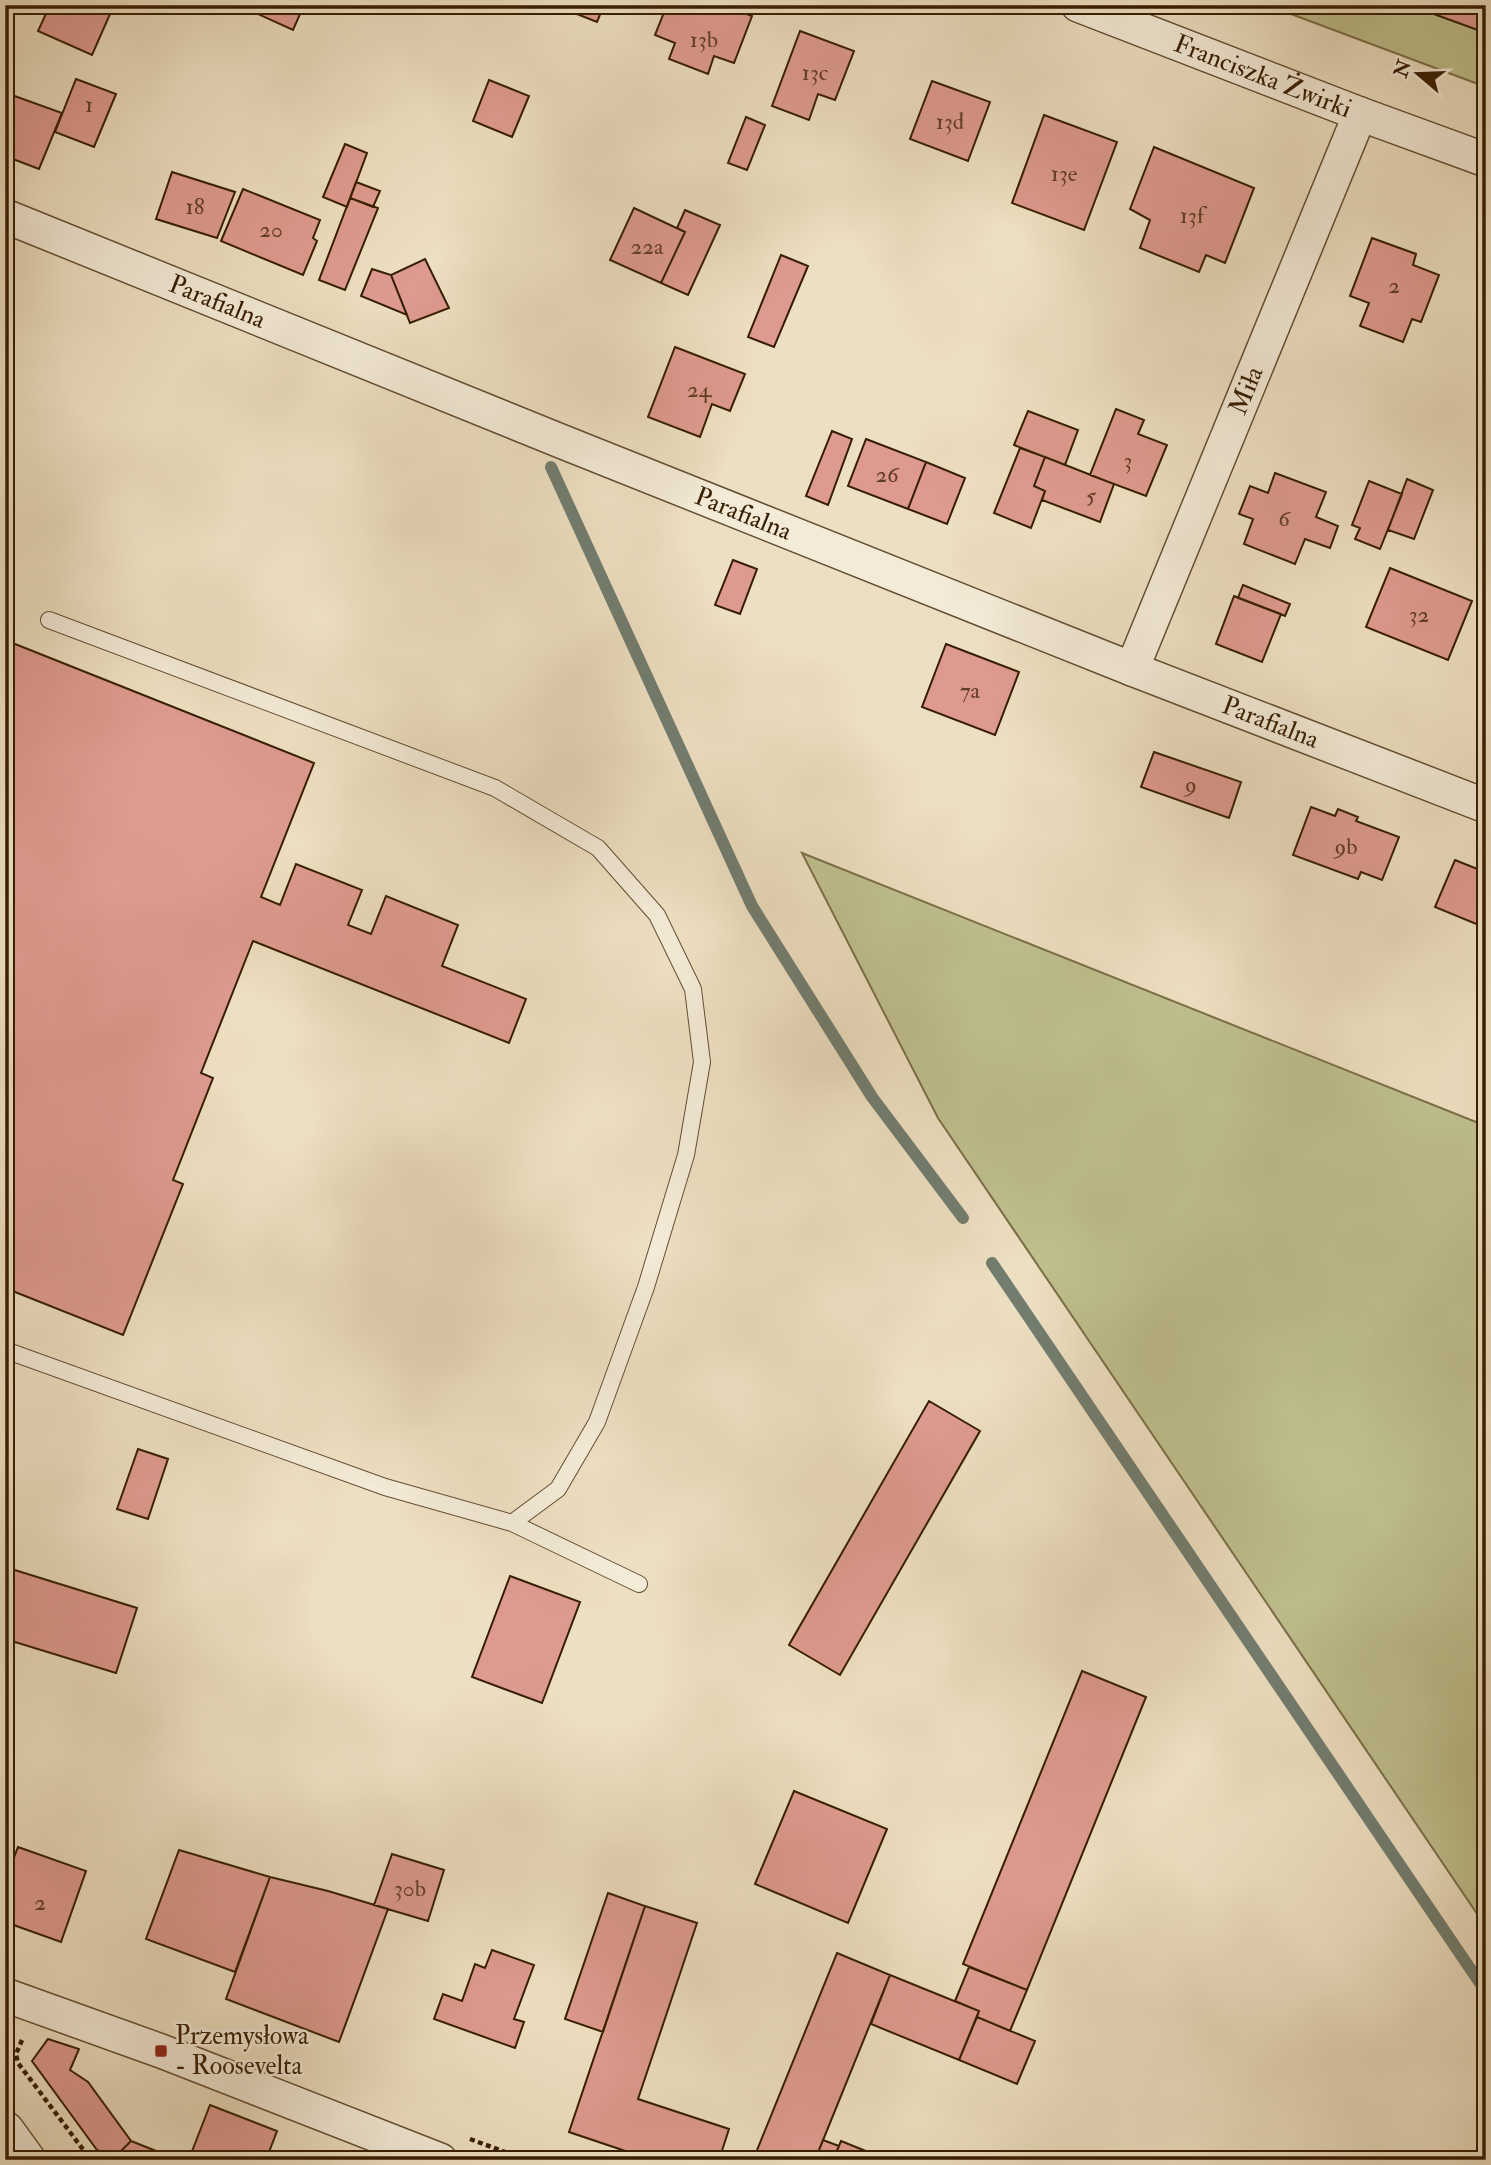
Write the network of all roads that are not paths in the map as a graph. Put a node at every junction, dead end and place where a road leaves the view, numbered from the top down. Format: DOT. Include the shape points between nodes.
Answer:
graph roads {
  1 [pos="1078,5"];
  2 [pos="1360,114"];
  3 [pos="1486,160"];
  4 [pos="5,216"];
  5 [pos="49,620"];
  6 [pos="1132,668"];
  7 [pos="1486,806"];
  8 [pos="5,1350"];
  9 [pos="512,1523"];
  10 [pos="639,1584"];
  11 [pos="5,1994"];
  12 [pos="5,2131"];
  13 [pos="26,2160"];
  14 [pos="440,2160"];
  1 -- 2 [label="street, Franciszka Żwirki"];
  2 -- 3 [label="street, Franciszka Żwirki"];
  2 -- 6 [label="street, Miła"];
  4 -- 6 [label="street, Parafialna"];
  5 -- 9 [label="lane" via="495,788 598,848 657,915 693,989 702,1062 686,1154 646,1287 597,1422 558,1489"];
  6 -- 7 [label="street, Parafialna"];
  8 -- 9 [label="lane" via="385,1487"];
  9 -- 10 [label="lane"];
  11 -- 14 [label="street"];
  12 -- 13 [label="street"];
}
